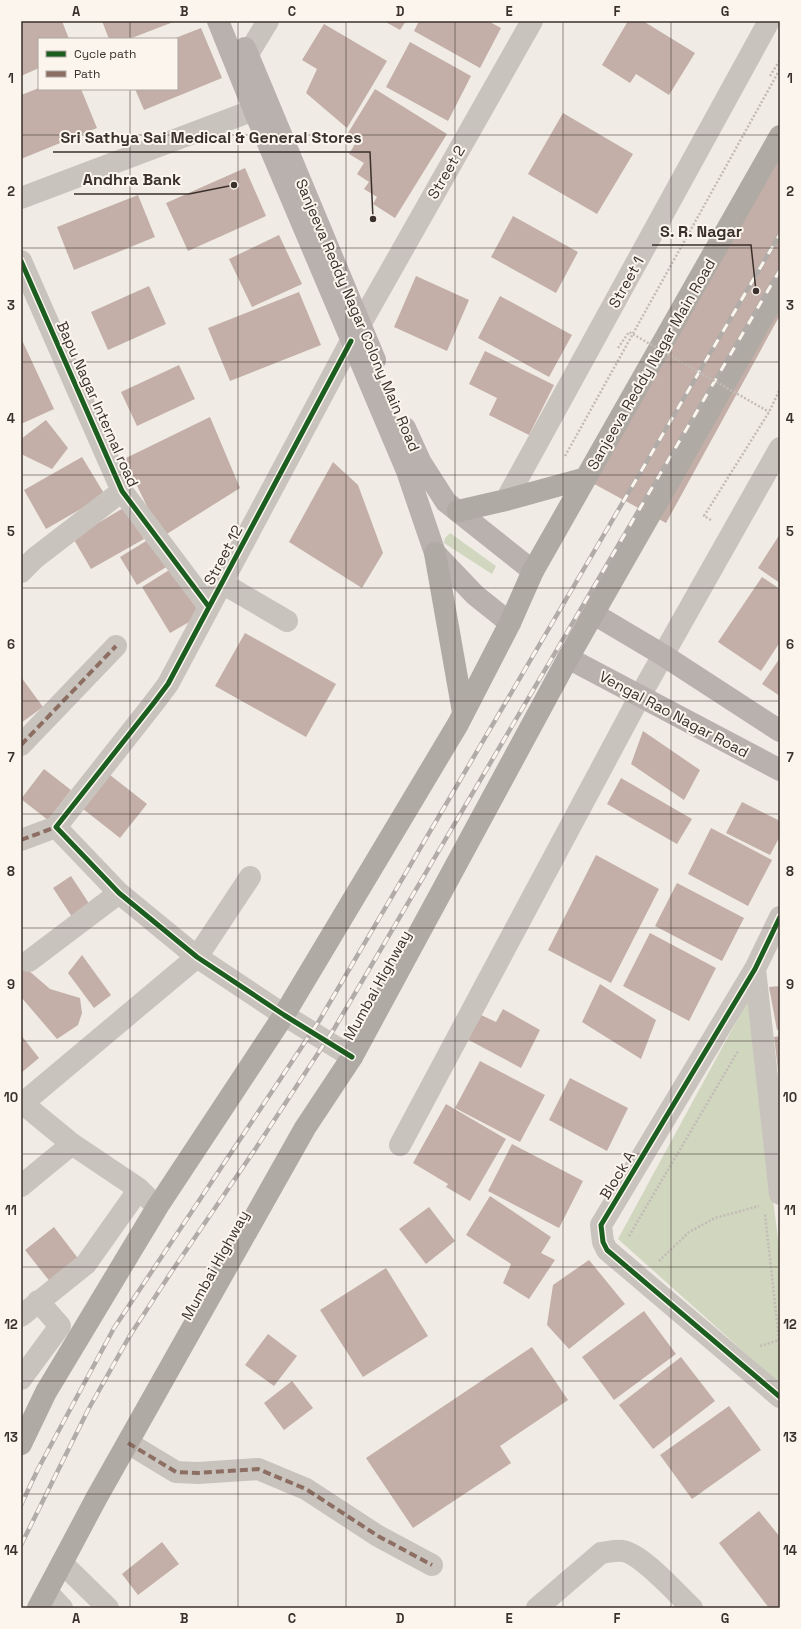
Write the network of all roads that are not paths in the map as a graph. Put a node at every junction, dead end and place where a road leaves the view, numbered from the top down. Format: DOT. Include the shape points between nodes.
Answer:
graph roads {
  1 [pos="218,21"];
  2 [pos="235,21"];
  3 [pos="268,21"];
  4 [pos="532,21"];
  5 [pos="769,21"];
  6 [pos="248,54"];
  7 [pos="250,111"];
  8 [pos="780,136"];
  9 [pos="21,198"];
  10 [pos="21,260"];
  11 [pos="780,287"];
  12 [pos="356,332"];
  13 [pos="780,448"];
  14 [pos="586,478"];
  15 [pos="122,491"];
  16 [pos="506,500"];
  17 [pos="453,507"];
  18 [pos="425,522"];
  19 [pos="435,553"];
  20 [pos="533,571"];
  21 [pos="21,572"];
  22 [pos="222,583"];
  23 [pos="209,608"];
  24 [pos="594,614"];
  25 [pos="287,621"];
  26 [pos="510,623"];
  27 [pos="116,646"];
  28 [pos="663,655"];
  29 [pos="568,658"];
  30 [pos="640,696"];
  31 [pos="463,712"];
  32 [pos="780,731"];
  33 [pos="21,745"];
  34 [pos="780,770"];
  35 [pos="56,827"];
  36 [pos="21,840"];
  37 [pos="250,877"];
  38 [pos="119,893"];
  39 [pos="780,917"];
  40 [pos="196,957"];
  41 [pos="29,961"];
  42 [pos="755,969"];
  43 [pos="284,1015"];
  44 [pos="352,1057"];
  45 [pos="22,1103"];
  46 [pos="72,1144"];
  47 [pos="400,1145"];
  48 [pos="21,1186"];
  49 [pos="139,1189"];
  50 [pos="772,1200"];
  51 [pos="158,1206"];
  52 [pos="38,1302"];
  53 [pos="21,1316"];
  54 [pos="21,1379"];
  55 [pos="780,1397"];
  56 [pos="128,1443"];
  57 [pos="21,1444"];
  58 [pos="62,1563"];
  59 [pos="432,1565"];
  60 [pos="42,1600"];
  61 [pos="62,1608"];
  62 [pos="108,1608"];
  63 [pos="537,1608"];
  64 [pos="692,1608"];
  1 -- 7 [label="main road, Sanjeeva Reddy Nagar Colony Main Road"];
  2 -- 6 [label="main road, Sanjeeva Reddy Nagar Colony Main Road"];
  3 -- 6 [label="street"];
  4 -- 12 [label="street, Street 2"];
  5 -- 16 [label="street, Street 1"];
  6 -- 12 [label="main road, Sanjeeva Reddy Nagar Colony Main Road"];
  7 -- 9 [label="street"];
  7 -- 12 [label="main road, Sanjeeva Reddy Nagar Colony Main Road"];
  8 -- 14 [label="highway, Sanjeeva Reddy Nagar Main Road"];
  10 -- 15 [label="street, Bapu Nagar Internal road"];
  11 -- 24 [label="highway"];
  12 -- 17 [label="main road, Sanjeeva Reddy Nagar Colony Main Road" via="387,389 421,463"];
  12 -- 18 [label="main road, Sanjeeva Reddy Nagar Colony Main Road"];
  12 -- 22 [label="street, Street 12"];
  13 -- 28 [label="street"];
  14 -- 16 [label="highway"];
  14 -- 20 [label="highway, Sanjeeva Reddy Nagar Main Road"];
  15 -- 21 [label="street" via="35,558"];
  15 -- 23 [label="street, Bapu Nagar Internal road"];
  16 -- 17 [label="highway"];
  17 -- 18 [label="main road"];
  17 -- 20 [label="main road, Sanjeeva Reddy Nagar Colony Main Road"];
  18 -- 19 [label="main road, Sanjeeva Reddy Nagar Colony Main Road"];
  19 -- 26 [label="main road" via="475,595"];
  19 -- 31 [label="highway"];
  20 -- 26 [label="highway, Sanjeeva Reddy Nagar Main Road"];
  22 -- 23 [label="street, Street 12"];
  22 -- 25 [label="street"];
  23 -- 35 [label="street, Street 12" via="164,689"];
  24 -- 28 [label="main road"];
  24 -- 29 [label="highway, Mumbai Highway"];
  26 -- 31 [label="highway"];
  27 -- 33 [label="street"];
  28 -- 30 [label="street"];
  28 -- 32 [label="main road"];
  29 -- 30 [label="main road, Vengal Rao Nagar Road"];
  29 -- 44 [label="highway, Mumbai Highway"];
  30 -- 34 [label="main road, Vengal Rao Nagar Road"];
  30 -- 47 [label="street"];
  31 -- 43 [label="highway"];
  35 -- 36 [label="street"];
  35 -- 38 [label="street"];
  37 -- 40 [label="street"];
  38 -- 40 [label="street"];
  38 -- 41 [label="street"];
  39 -- 42 [label="street, Block A"];
  40 -- 43 [label="street"];
  40 -- 45 [label="street"];
  42 -- 50 [label="street"];
  42 -- 55 [label="street, Block A" via="601,1225 603,1242 607,1250"];
  43 -- 44 [label="street"];
  43 -- 51 [label="highway"];
  44 -- 56 [label="highway, Mumbai Highway" via="306,1128"];
  45 -- 46 [label="street"];
  46 -- 48 [label="street"];
  46 -- 49 [label="street"];
  49 -- 51 [label="street"];
  49 -- 52 [label="street" via="86,1264"];
  51 -- 57 [label="highway" via="46,1392"];
  52 -- 53 [label="street"];
  52 -- 54 [label="street" via="60,1326"];
  56 -- 58 [label="highway, Mumbai Highway"];
  56 -- 59 [label="street" via="176,1472 258,1469 306,1489 378,1536"];
  58 -- 60 [label="highway, Mumbai Highway"];
  58 -- 62 [label="street"];
  60 -- 61 [label="street"];
  63 -- 64 [label="street" via="601,1553 614,1551 624,1551 638,1558"];
}
